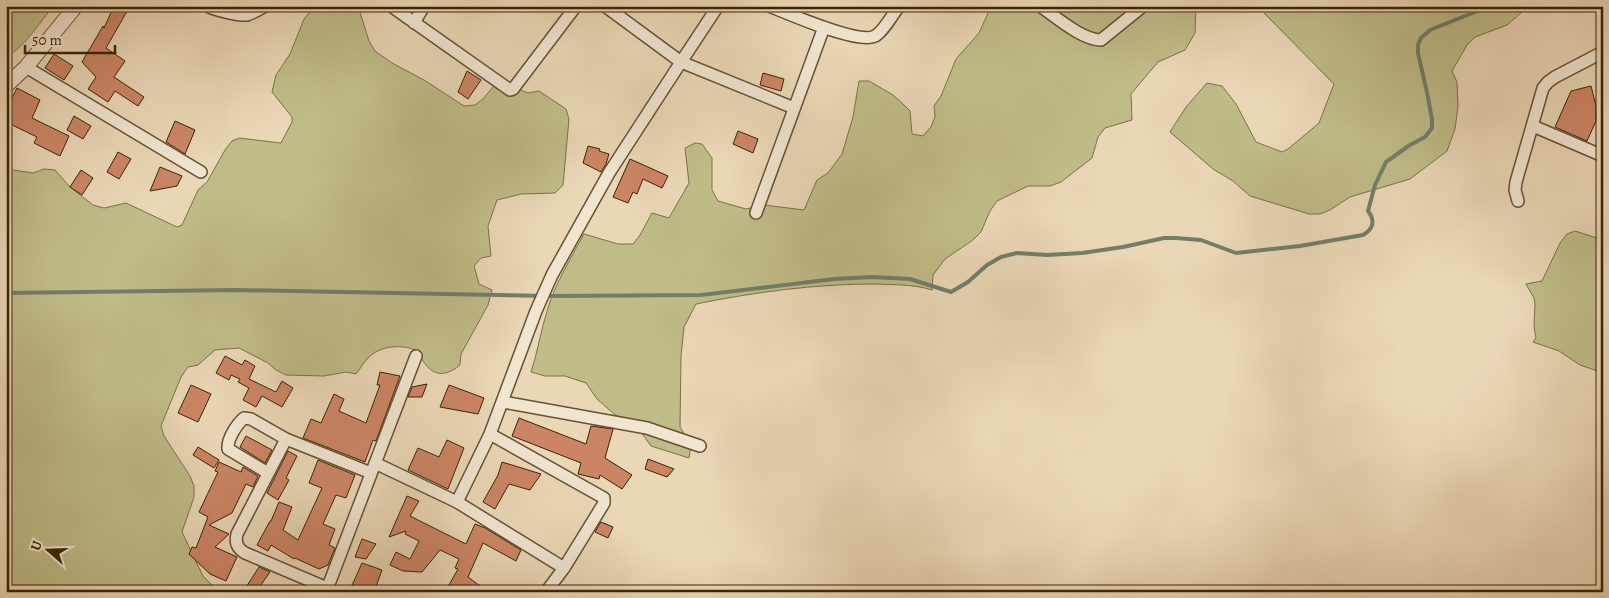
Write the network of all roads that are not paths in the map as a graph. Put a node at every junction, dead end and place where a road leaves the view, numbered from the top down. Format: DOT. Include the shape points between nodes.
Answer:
graph roads {
  1 [pos="76,6"];
  2 [pos="207,6"];
  3 [pos="266,6"];
  4 [pos="391,6"];
  5 [pos="424,6"];
  6 [pos="576,6"];
  7 [pos="605,6"];
  8 [pos="718,6"];
  9 [pos="769,6"];
  10 [pos="899,6"];
  11 [pos="1040,6"];
  12 [pos="1143,6"];
  13 [pos="414,23"];
  14 [pos="824,27"];
  15 [pos="1603,52"];
  16 [pos="680,62"];
  17 [pos="26,66"];
  18 [pos="6,86"];
  19 [pos="794,108"];
  20 [pos="1534,126"];
  21 [pos="1603,156"];
  22 [pos="201,172"];
  23 [pos="1518,200"];
  24 [pos="756,213"];
  25 [pos="416,356"];
  26 [pos="503,402"];
  27 [pos="490,434"];
  28 [pos="286,439"];
  29 [pos="700,446"];
  30 [pos="373,468"];
  31 [pos="268,473"];
  32 [pos="457,502"];
  33 [pos="564,568"];
  34 [pos="327,590"];
  35 [pos="546,592"];
  1 -- 17 [label="street"];
  2 -- 3 [label="street" via="245,15"];
  4 -- 13 [label="street"];
  5 -- 13 [label="street"];
  6 -- 13 [label="street" via="512,90"];
  7 -- 16 [label="street"];
  8 -- 16 [label="street"];
  9 -- 14 [label="street"];
  10 -- 14 [label="street" via="878,34 871,38"];
  11 -- 12 [label="street" via="1082,34 1101,40"];
  14 -- 19 [label="street"];
  15 -- 20 [label="street" via="1548,82 1539,100"];
  16 -- 19 [label="street"];
  16 -- 26 [label="street" via="610,173 552,275"];
  17 -- 18 [label="street"];
  17 -- 22 [label="street"];
  19 -- 24 [label="street"];
  20 -- 21 [label="street"];
  20 -- 23 [label="street" via="1516,182"];
  25 -- 30 [label="street"];
  26 -- 27 [label="street"];
  26 -- 29 [label="street" via="647,428"];
  27 -- 32 [label="street"];
  27 -- 33 [label="street" via="604,498"];
  28 -- 30 [label="street"];
  28 -- 31 [label="street"];
  28 -- 31 [label="street" via="247,417 240,422 228,443 230,452"];
  30 -- 32 [label="street"];
  30 -- 34 [label="street"];
  31 -- 34 [label="street" via="237,534 239,550"];
  32 -- 33 [label="street"];
  33 -- 35 [label="street"];
}
